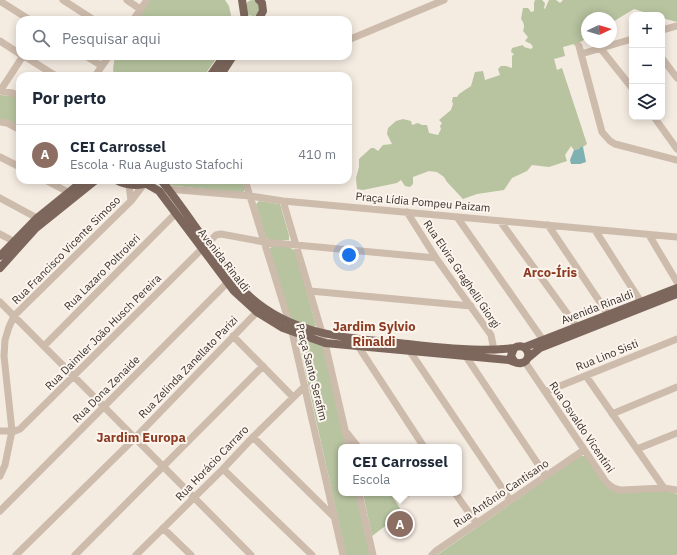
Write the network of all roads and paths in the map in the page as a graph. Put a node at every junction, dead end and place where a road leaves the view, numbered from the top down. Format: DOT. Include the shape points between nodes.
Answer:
graph roads {
  1 [pos="63,0"];
  2 [pos="127,0"];
  3 [pos="146,0"];
  4 [pos="259,0"];
  5 [pos="444,0"];
  6 [pos="0,1"];
  7 [pos="244,1"];
  8 [pos="140,9"];
  9 [pos="24,16"];
  10 [pos="88,16"];
  11 [pos="136,16"];
  12 [pos="245,16"];
  13 [pos="260,16"];
  14 [pos="677,26"];
  15 [pos="665,29"];
  16 [pos="352,38"];
  17 [pos="629,40"];
  18 [pos="0,41"];
  19 [pos="579,46"];
  20 [pos="601,49"];
  21 [pos="16,51"];
  22 [pos="581,54"];
  23 [pos="20,60"];
  24 [pos="30,60"];
  25 [pos="92,60"];
  26 [pos="106,60"];
  27 [pos="221,60"];
  28 [pos="231,60"];
  29 [pos="665,62"];
  30 [pos="102,66"];
  31 [pos="49,72"];
  32 [pos="98,72"];
  33 [pos="213,72"];
  34 [pos="223,72"];
  35 [pos="677,78"];
  36 [pos="629,84"];
  37 [pos="0,91"];
  38 [pos="16,95"];
  39 [pos="656,120"];
  40 [pos="0,122"];
  41 [pos="16,128"];
  42 [pos="677,149"];
  43 [pos="0,157"];
  44 [pos="677,160"];
  45 [pos="16,165"];
  46 [pos="53,184"];
  47 [pos="79,184"];
  48 [pos="91,184"];
  49 [pos="141,184"];
  50 [pos="144,184"];
  51 [pos="148,184"];
  52 [pos="164,184"];
  53 [pos="246,184"];
  54 [pos="129,185"];
  55 [pos="167,189"];
  56 [pos="68,192"];
  57 [pos="250,196"];
  58 [pos="0,198"];
  59 [pos="131,201"];
  60 [pos="283,201"];
  61 [pos="407,212"];
  62 [pos="175,214"];
  63 [pos="457,217"];
  64 [pos="37,218"];
  65 [pos="500,221"];
  66 [pos="548,225"];
  67 [pos="595,230"];
  68 [pos="0,234"];
  69 [pos="649,235"];
  70 [pos="677,237"];
  71 [pos="13,241"];
  72 [pos="264,242"];
  73 [pos="295,245"];
  74 [pos="204,247"];
  75 [pos="0,256"];
  76 [pos="436,258"];
  77 [pos="0,268"];
  78 [pos="677,282"];
  79 [pos="227,283"];
  80 [pos="677,288"];
  81 [pos="310,290"];
  82 [pos="677,294"];
  83 [pos="0,302"];
  84 [pos="644,304"];
  85 [pos="471,306"];
  86 [pos="257,312"];
  87 [pos="608,314"];
  88 [pos="14,316"];
  89 [pos="289,323"];
  90 [pos="578,329"];
  91 [pos="292,332"];
  92 [pos="322,334"];
  93 [pos="233,336"];
  94 [pos="677,339"];
  95 [pos="543,340"];
  96 [pos="325,343"];
  97 [pos="44,346"];
  98 [pos="358,346"];
  99 [pos="525,347"];
  100 [pos="514,348"];
  101 [pos="409,350"];
  102 [pos="494,350"];
  103 [pos="465,355"];
  104 [pos="526,360"];
  105 [pos="514,361"];
  106 [pos="263,366"];
  107 [pos="74,376"];
  108 [pos="586,376"];
  109 [pos="305,386"];
  110 [pos="677,388"];
  111 [pos="545,392"];
  112 [pos="293,396"];
  113 [pos="104,407"];
  114 [pos="612,414"];
  115 [pos="0,431"];
  116 [pos="12,431"];
  117 [pos="346,431"];
  118 [pos="677,433"];
  119 [pos="253,437"];
  120 [pos="135,438"];
  121 [pos="348,444"];
  122 [pos="356,444"];
  123 [pos="422,444"];
  124 [pos="637,449"];
  125 [pos="584,450"];
  126 [pos="164,467"];
  127 [pos="224,469"];
  128 [pos="0,476"];
  129 [pos="546,476"];
  130 [pos="664,488"];
  131 [pos="677,490"];
  132 [pos="329,496"];
  133 [pos="360,496"];
  134 [pos="458,496"];
  135 [pos="194,498"];
  136 [pos="317,500"];
  137 [pos="510,500"];
  138 [pos="1,509"];
  139 [pos="334,518"];
  140 [pos="477,524"];
  141 [pos="163,528"];
  142 [pos="16,555"];
  143 [pos="75,555"];
  144 [pos="136,555"];
  145 [pos="191,555"];
  146 [pos="251,555"];
  147 [pos="312,555"];
  148 [pos="343,555"];
  149 [pos="373,555"];
  150 [pos="432,555"];
  1 -- 10 [label="street"];
  2 -- 8 [label="street"];
  3 -- 8 [label="street"];
  4 -- 13 [label="main road" via="264,7"];
  5 -- 16 [label="street"];
  6 -- 9 [label="street"];
  7 -- 12 [label="main road"];
  8 -- 11 [label="street"];
  14 -- 15 [label="street"];
  17 -- 20 [label="street"];
  18 -- 21 [label="street"];
  19 -- 22 [label="street"];
  20 -- 22 [label="street"];
  20 -- 36 [label="street"];
  22 -- 44 [label="street" via="602,132 606,138 615,144"];
  23 -- 37 [label="street"];
  24 -- 31 [label="street"];
  25 -- 30 [label="street"];
  26 -- 30 [label="street"];
  27 -- 33 [label="main road"];
  28 -- 34 [label="main road"];
  29 -- 35 [label="street"];
  30 -- 32 [label="street"];
  37 -- 38 [label="street"];
  39 -- 42 [label="street"];
  40 -- 41 [label="street"];
  43 -- 45 [label="street"];
  46 -- 56 [label="street"];
  47 -- 56 [label="main road"];
  48 -- 77 [label="main road" via="34,229"];
  49 -- 54 [label="main road"];
  50 -- 59 [label="street, Rua Francisco Vicente Simoso"];
  51 -- 62 [label="main road, Avenida Rinaldi" via="159,191"];
  52 -- 55 [label="main road, Avenida Rinaldi"];
  53 -- 57 [label="street, Praça Santo Serafim"];
  54 -- 59 [label="street, Rua Francisco Vicente Simoso"];
  55 -- 57 [label="street, Praça Lídia Pompeu Paizam"];
  55 -- 74 [label="main road, Avenida Rinaldi"];
  56 -- 64 [label="main road"];
  57 -- 60 [label="street, Praça Lídia Pompeu Paizam"];
  57 -- 72 [label="street, Praça Santo Serafim"];
  58 -- 64 [label="street"];
  59 -- 88 [label="street, Rua Francisco Vicente Simoso"];
  60 -- 61 [label="street, Praça Lídia Pompeu Paizam"];
  60 -- 73 [label="street, Praça Santo Serafim"];
  61 -- 63 [label="street, Praça Lídia Pompeu Paizam"];
  61 -- 76 [label="street, Rua Elvira Graghelli Giorgi"];
  62 -- 74 [label="main road, Avenida Rinaldi"];
  62 -- 97 [label="street, Rua Lazaro Poltroieri"];
  63 -- 65 [label="street, Praça Lídia Pompeu Paizam"];
  63 -- 95 [label="street"];
  64 -- 71 [label="main road"];
  65 -- 66 [label="street, Praça Lídia Pompeu Paizam"];
  65 -- 90 [label="street"];
  66 -- 67 [label="street, Praça Lídia Pompeu Paizam"];
  66 -- 87 [label="street"];
  67 -- 69 [label="street, Praça Lídia Pompeu Paizam"];
  67 -- 84 [label="street"];
  68 -- 71 [label="street"];
  69 -- 70 [label="street, Praça Lídia Pompeu Paizam"];
  69 -- 78 [label="street"];
  71 -- 75 [label="main road"];
  72 -- 73 [label="street, Rua Daimler João Husch Pereira"];
  72 -- 74 [label="street, Rua Daimler João Husch Pereira" via="221,234 216,235"];
  72 -- 89 [label="street, Praça Santo Serafim"];
  73 -- 76 [label="street, Rua Daimler João Husch Pereira"];
  73 -- 81 [label="street, Praça Santo Serafim"];
  74 -- 79 [label="main road, Avenida Rinaldi"];
  74 -- 89 [label="main road, Avenida Rinaldi" via="246,293 266,310"];
  74 -- 107 [label="street, Rua Daimler João Husch Pereira"];
  76 -- 85 [label="street, Rua Elvira Graghelli Giorgi"];
  79 -- 86 [label="main road, Avenida Rinaldi"];
  79 -- 113 [label="street, Rua Dona Zenaide"];
  80 -- 84 [label="main road, Avenida Rinaldi"];
  81 -- 85 [label="street"];
  81 -- 92 [label="street, Praça Santo Serafim"];
  82 -- 84 [label="main road, Avenida Rinaldi"];
  83 -- 88 [label="street"];
  84 -- 87 [label="main road, Avenida Rinaldi"];
  84 -- 90 [label="main road, Avenida Rinaldi"];
  85 -- 102 [label="street, Rua Elvira Graghelli Giorgi" via="491,335"];
  86 -- 91 [label="main road, Avenida Rinaldi"];
  86 -- 93 [label="street, Rua Zelinda Zanellato Parizi"];
  87 -- 90 [label="main road, Avenida Rinaldi"];
  88 -- 97 [label="street"];
  88 -- 116 [label="street, Rua Francisco Vicente Simoso" via="7,333 4,356"];
  89 -- 91 [label="street, Praça Santo Serafim"];
  89 -- 92 [label="main road, Avenida Rinaldi"];
  90 -- 95 [label="main road, Avenida Rinaldi"];
  90 -- 104 [label="main road, Avenida Rinaldi" via="540,348"];
  91 -- 96 [label="main road, Avenida Rinaldi"];
  91 -- 109 [label="street, Praça Santo Serafim"];
  92 -- 96 [label="street, Praça Santo Serafim"];
  92 -- 102 [label="main road, Avenida Rinaldi" via="461,349"];
  93 -- 106 [label="street"];
  93 -- 120 [label="street, Rua Zelinda Zanellato Parizi"];
  94 -- 108 [label="street, Rua Lino Sisti"];
  95 -- 99 [label="main road, Avenida Rinaldi"];
  96 -- 98 [label="main road, Avenida Rinaldi"];
  96 -- 117 [label="street, Praça Santo Serafim"];
  97 -- 107 [label="street"];
  98 -- 101 [label="main road, Avenida Rinaldi"];
  98 -- 123 [label="street"];
  99 -- 100 [label="main road"];
  99 -- 104 [label="main road" via="528,352"];
  100 -- 102 [label="main road, Avenida Rinaldi"];
  100 -- 105 [label="main road" via="511,356"];
  101 -- 103 [label="main road, Avenida Rinaldi"];
  101 -- 137 [label="street"];
  103 -- 105 [label="main road, Avenida Rinaldi"];
  103 -- 129 [label="street"];
  104 -- 105 [label="main road" via="519,364"];
  104 -- 111 [label="street, Rua Osvaldo Vicentini"];
  106 -- 112 [label="street"];
  106 -- 126 [label="street"];
  107 -- 113 [label="street"];
  107 -- 116 [label="street, Rua Daimler João Husch Pereira" via="20,429"];
  108 -- 111 [label="street, Rua Lino Sisti"];
  108 -- 114 [label="street"];
  109 -- 112 [label="street, Rua Horácio Carraro"];
  109 -- 132 [label="street, Praça Santo Serafim"];
  110 -- 114 [label="street"];
  111 -- 125 [label="street, Rua Osvaldo Vicentini"];
  112 -- 119 [label="street, Rua Horácio Carraro"];
  113 -- 120 [label="street"];
  113 -- 138 [label="street, Rua Dona Zenaide"];
  114 -- 124 [label="street"];
  115 -- 116 [label="street"];
  116 -- 128 [label="street, Rua Francisco Vicente Simoso"];
  117 -- 121 [label="street, Praça Santo Serafim"];
  117 -- 122 [label="street"];
  118 -- 124 [label="street"];
  119 -- 127 [label="street, Rua Horácio Carraro"];
  119 -- 136 [label="street"];
  120 -- 126 [label="street"];
  120 -- 142 [label="street, Rua Zelinda Zanellato Parizi"];
  124 -- 130 [label="street"];
  125 -- 129 [label="street, Rua Antônio Cantisano"];
  125 -- 130 [label="street, Rua Osvaldo Vicentini" via="606,482 616,490"];
  126 -- 135 [label="street"];
  126 -- 143 [label="street"];
  127 -- 135 [label="street, Rua Horácio Carraro"];
  127 -- 147 [label="street"];
  129 -- 137 [label="street, Rua Antônio Cantisano"];
  130 -- 131 [label="street, Rua Osvaldo Vicentini"];
  132 -- 136 [label="street"];
  132 -- 139 [label="street, Praça Santo Serafim"];
  133 -- 149 [label="street"];
  134 -- 140 [label="street"];
  135 -- 141 [label="street, Rua Horácio Carraro"];
  135 -- 146 [label="street"];
  136 -- 139 [label="street"];
  137 -- 140 [label="street, Rua Antônio Cantisano"];
  139 -- 148 [label="street, Praça Santo Serafim"];
  140 -- 150 [label="street, Rua Antônio Cantisano"];
  141 -- 144 [label="street, Rua Horácio Carraro"];
  141 -- 145 [label="street"];
}
